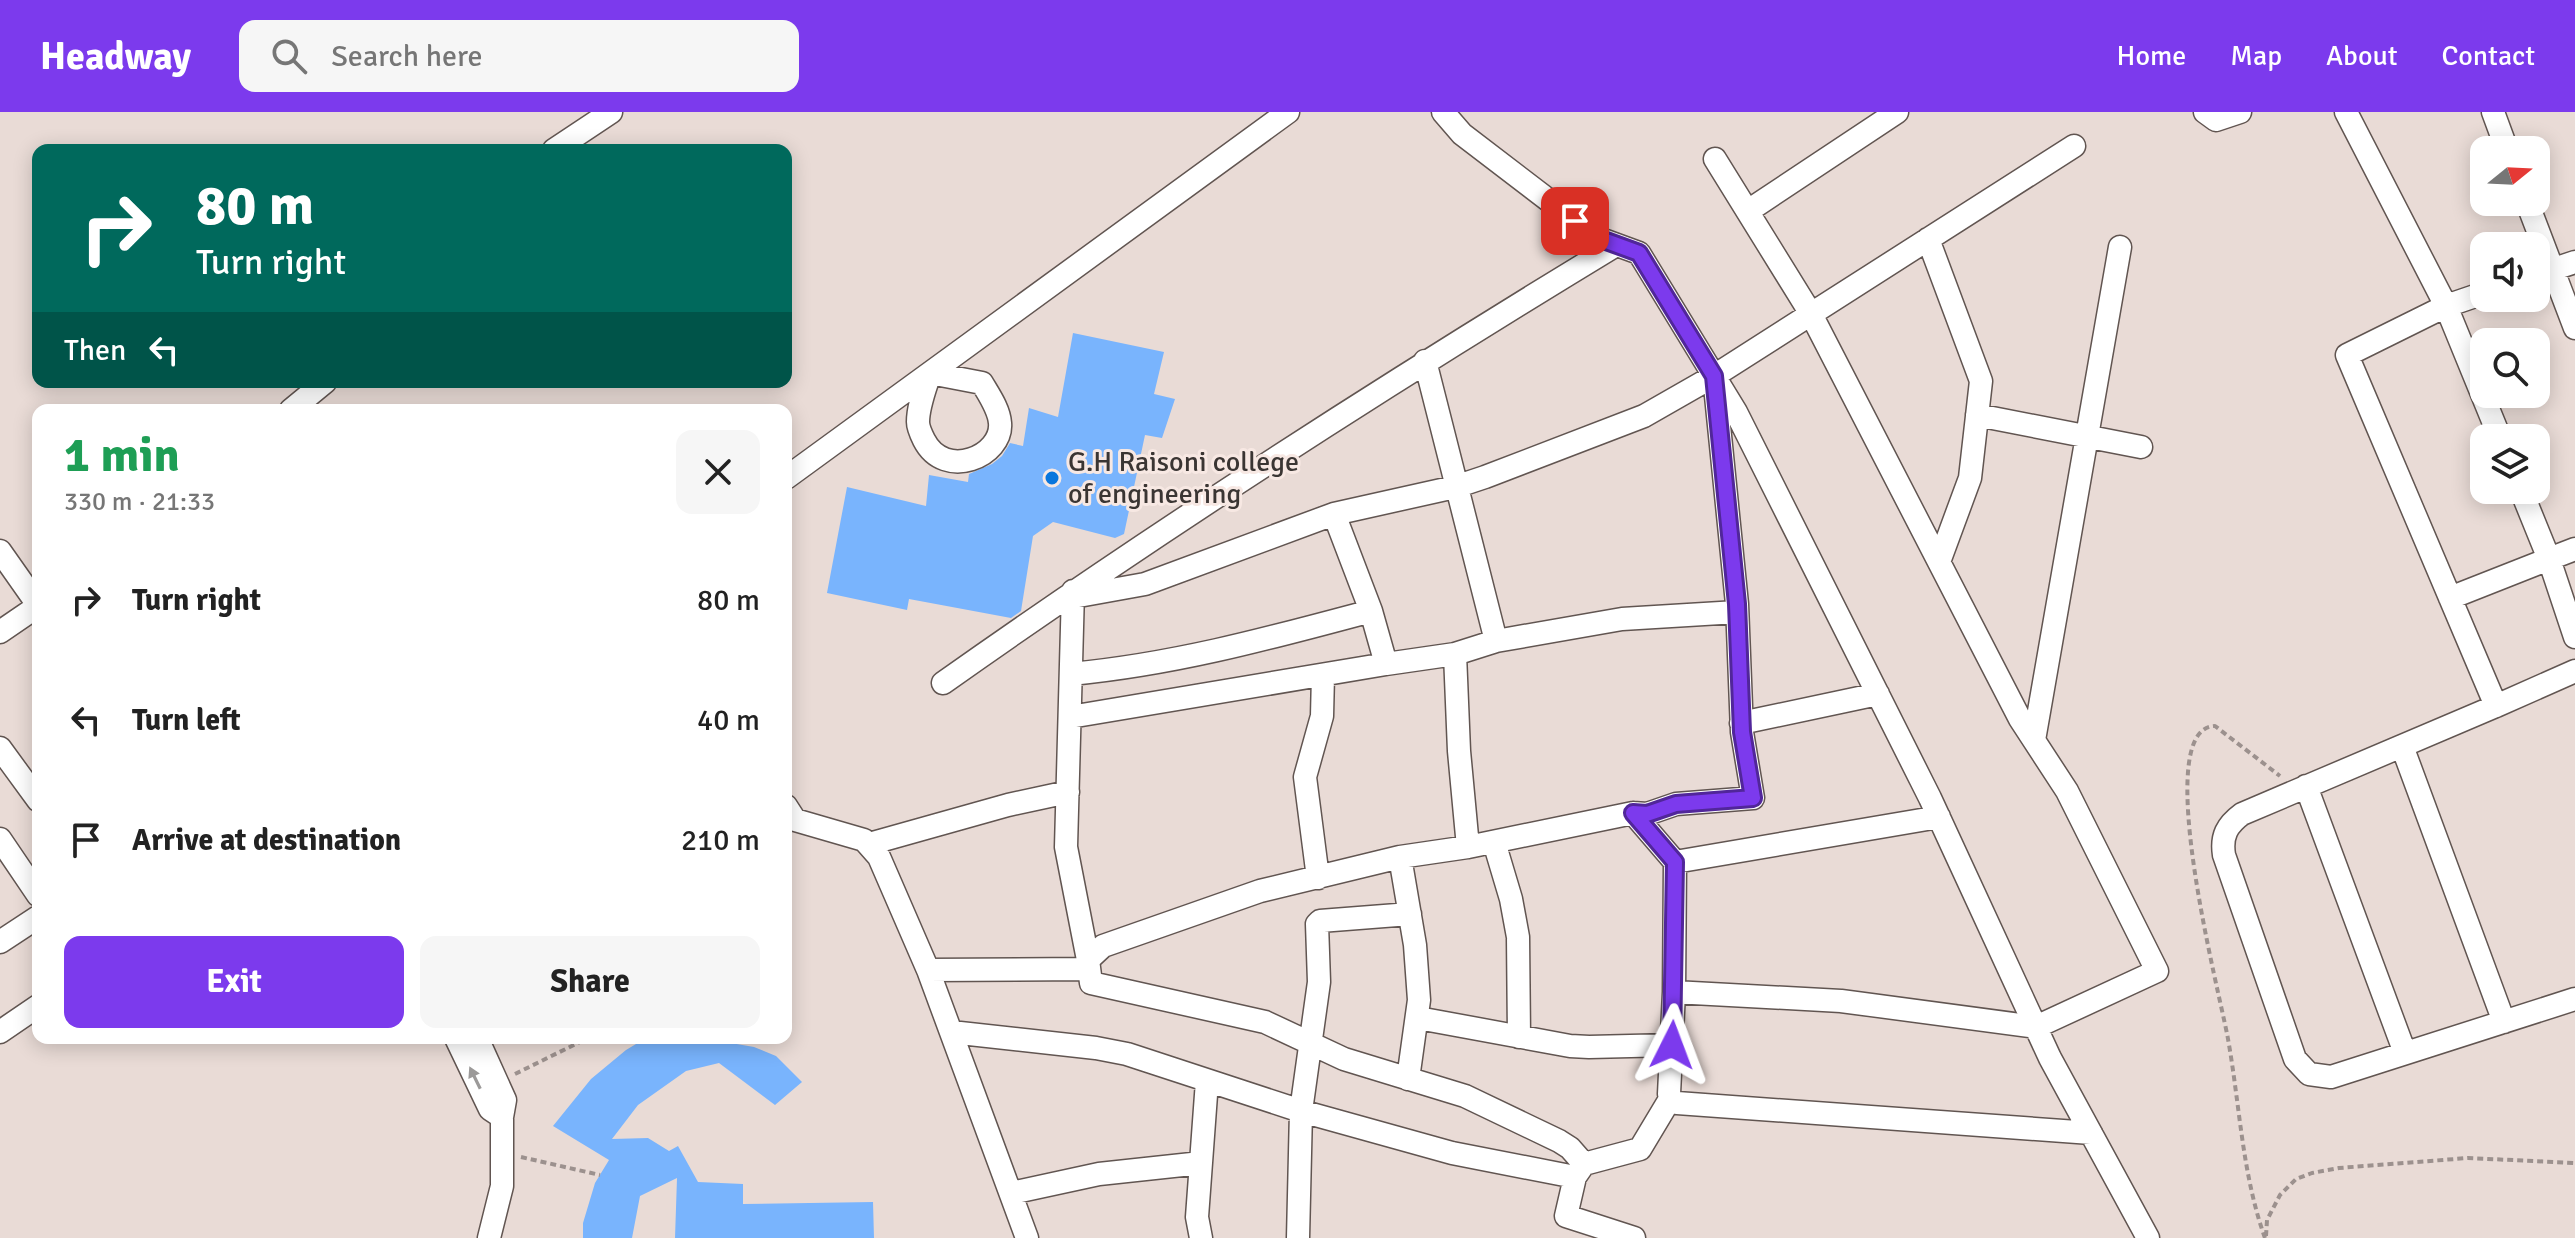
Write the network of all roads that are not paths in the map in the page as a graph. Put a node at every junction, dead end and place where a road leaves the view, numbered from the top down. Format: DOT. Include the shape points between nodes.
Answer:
graph roads {
  1 [pos="611,112"];
  2 [pos="1288,112"];
  3 [pos="1443,112"];
  4 [pos="1897,112"];
  5 [pos="2205,112"];
  6 [pos="2240,112"];
  7 [pos="2346,112"];
  8 [pos="2493,112"];
  9 [pos="2502,136"];
  10 [pos="563,144"];
  11 [pos="2074,146"];
  12 [pos="1715,159"];
  13 [pos="1748,211"];
  14 [pos="1928,239"];
  15 [pos="1616,245"];
  16 [pos="2120,247"];
  17 [pos="2575,262"];
  18 [pos="2550,270"];
  19 [pos="2550,283"];
  20 [pos="2470,298"];
  21 [pos="2446,306"];
  22 [pos="1811,314"];
  23 [pos="2575,328"];
  24 [pos="1425,361"];
  25 [pos="1714,376"];
  26 [pos="318,388"];
  27 [pos="298,404"];
  28 [pos="1977,415"];
  29 [pos="2494,424"];
  30 [pos="2087,439"];
  31 [pos="2141,447"];
  32 [pos="792,474"];
  33 [pos="1455,487"];
  34 [pos="2527,504"];
  35 [pos="1334,514"];
  36 [pos="2575,549"];
  37 [pos="0,551"];
  38 [pos="2549,559"];
  39 [pos="1939,562"];
  40 [pos="1073,594"];
  41 [pos="32,597"];
  42 [pos="2450,598"];
  43 [pos="32,610"];
  44 [pos="1371,611"];
  45 [pos="1737,612"];
  46 [pos="0,632"];
  47 [pos="2575,637"];
  48 [pos="1496,641"];
  49 [pos="1455,654"];
  50 [pos="1386,664"];
  51 [pos="2575,671"];
  52 [pos="1071,674"];
  53 [pos="1323,675"];
  54 [pos="943,683"];
  55 [pos="1878,694"];
  56 [pos="2496,706"];
  57 [pos="1070,717"];
  58 [pos="1741,723"];
  59 [pos="2034,740"];
  60 [pos="2402,746"];
  61 [pos="0,748"];
  62 [pos="2302,788"];
  63 [pos="32,792"];
  64 [pos="1068,792"];
  65 [pos="1633,813"];
  66 [pos="792,815"];
  67 [pos="1939,817"];
  68 [pos="0,839"];
  69 [pos="1494,842"];
  70 [pos="869,844"];
  71 [pos="1468,847"];
  72 [pos="1400,857"];
  73 [pos="1675,862"];
  74 [pos="1318,878"];
  75 [pos="32,886"];
  76 [pos="1410,914"];
  77 [pos="32,921"];
  78 [pos="1,939"];
  79 [pos="1088,965"];
  80 [pos="928,970"];
  81 [pos="1674,992"];
  82 [pos="2575,999"];
  83 [pos="32,1010"];
  84 [pos="1418,1018"];
  85 [pos="2504,1022"];
  86 [pos="2036,1027"];
  87 [pos="0,1032"];
  88 [pos="951,1032"];
  89 [pos="1519,1037"];
  90 [pos="1309,1043"];
  91 [pos="459,1044"];
  92 [pos="480,1044"];
  93 [pos="1672,1045"];
  94 [pos="2405,1053"];
  95 [pos="1408,1079"];
  96 [pos="1207,1081"];
  97 [pos="1670,1099"];
  98 [pos="1301,1111"];
  99 [pos="502,1117"];
  100 [pos="2091,1133"];
  101 [pos="1201,1163"];
  102 [pos="1580,1170"];
  103 [pos="1011,1193"];
  104 [pos="1570,1229"];
  105 [pos="489,1238"];
  106 [pos="1027,1238"];
  107 [pos="1201,1238"];
  108 [pos="1298,1238"];
  109 [pos="1634,1238"];
  110 [pos="2148,1238"];
  1 -- 10 [label="street"];
  2 -- 32 [label="street"];
  3 -- 15 [label="street" via="1462,134 1598,238"];
  4 -- 13 [label="street"];
  5 -- 6 [label="street" via="2216,120"];
  7 -- 21 [label="street"];
  8 -- 9 [label="street"];
  11 -- 14 [label="street"];
  12 -- 13 [label="street"];
  13 -- 22 [label="street"];
  14 -- 22 [label="street"];
  14 -- 28 [label="street" via="1981,381"];
  15 -- 24 [label="street"];
  15 -- 25 [label="street" via="1639,253"];
  16 -- 30 [label="street"];
  17 -- 18 [label="street"];
  19 -- 23 [label="street"];
  20 -- 21 [label="street"];
  21 -- 29 [label="street"];
  21 -- 42 [label="street" via="2347,355"];
  22 -- 25 [label="street"];
  22 -- 39 [label="street"];
  24 -- 33 [label="street"];
  24 -- 40 [label="street"];
  25 -- 33 [label="street" via="1644,416"];
  25 -- 45 [label="street"];
  25 -- 55 [label="street"];
  26 -- 27 [label="street"];
  28 -- 30 [label="street"];
  28 -- 39 [label="street" via="1970,478"];
  30 -- 31 [label="street"];
  30 -- 59 [label="street"];
  33 -- 35 [label="street"];
  33 -- 48 [label="street"];
  34 -- 38 [label="street"];
  35 -- 40 [label="street" via="1145,584"];
  35 -- 44 [label="street"];
  36 -- 38 [label="street"];
  37 -- 41 [label="street"];
  38 -- 42 [label="street"];
  38 -- 47 [label="street"];
  39 -- 59 [label="street"];
  40 -- 52 [label="street"];
  40 -- 54 [label="street"];
  42 -- 56 [label="street"];
  43 -- 46 [label="street"];
  44 -- 50 [label="street"];
  44 -- 52 [label="street" via="1215,652"];
  45 -- 48 [label="street" via="1599,622"];
  45 -- 58 [label="street"];
  48 -- 49 [label="street"];
  49 -- 50 [label="street"];
  49 -- 71 [label="street"];
  50 -- 53 [label="street"];
  51 -- 56 [label="street"];
  52 -- 57 [label="street"];
  53 -- 57 [label="street"];
  53 -- 74 [label="street" via="1322,716 1305,777"];
  55 -- 58 [label="street"];
  55 -- 67 [label="street"];
  56 -- 60 [label="street"];
  57 -- 64 [label="street"];
  58 -- 65 [label="street" via="1753,798"];
  59 -- 86 [label="street" via="2067,791 2157,971"];
  60 -- 62 [label="street"];
  60 -- 85 [label="street"];
  61 -- 63 [label="street"];
  62 -- 94 [label="street"];
  62 -- 94 [label="street" via="2242,814 2227,828 2222,844 2295,1059 2309,1074 2331,1077"];
  64 -- 70 [label="street"];
  64 -- 79 [label="street" via="1066,847"];
  65 -- 69 [label="street"];
  65 -- 73 [label="street"];
  66 -- 70 [label="street"];
  67 -- 73 [label="street"];
  67 -- 86 [label="street"];
  68 -- 75 [label="street"];
  69 -- 71 [label="street"];
  69 -- 89 [label="street" via="1518,937"];
  70 -- 80 [label="street"];
  71 -- 72 [label="street"];
  72 -- 74 [label="street"];
  72 -- 76 [label="street"];
  73 -- 81 [label="street"];
  74 -- 79 [label="street" via="1260,891 1103,946"];
  76 -- 84 [label="street"];
  76 -- 90 [label="street" via="1318,922 1319,982"];
  77 -- 78 [label="street"];
  79 -- 80 [label="street"];
  79 -- 90 [label="street" via="1091,983 1265,1022"];
  80 -- 88 [label="street"];
  81 -- 86 [label="street" via="1841,1001"];
  81 -- 93 [label="street"];
  82 -- 85 [label="street"];
  83 -- 87 [label="street"];
  84 -- 89 [label="street"];
  84 -- 95 [label="street"];
  85 -- 94 [label="street"];
  86 -- 100 [label="street"];
  88 -- 96 [label="street" via="1096,1048"];
  88 -- 103 [label="street"];
  89 -- 93 [label="street" via="1589,1047"];
  90 -- 95 [label="street"];
  90 -- 98 [label="street"];
  99 -- 91 [label="street, one-way" via="490,1109"];
  92 -- 99 [label="street" via="505,1100"];
  93 -- 97 [label="street"];
  95 -- 102 [label="street" via="1465,1096 1559,1141 1570,1148"];
  96 -- 98 [label="street"];
  96 -- 101 [label="street"];
  97 -- 100 [label="street"];
  97 -- 102 [label="street" via="1640,1149"];
  98 -- 102 [label="street" via="1452,1153"];
  98 -- 108 [label="street"];
  99 -- 105 [label="street" via="502,1186"];
  100 -- 110 [label="street"];
  101 -- 103 [label="street" via="1085,1176"];
  101 -- 107 [label="street"];
  102 -- 104 [label="street" via="1566,1216"];
  103 -- 106 [label="street"];
  104 -- 109 [label="street"];
}
